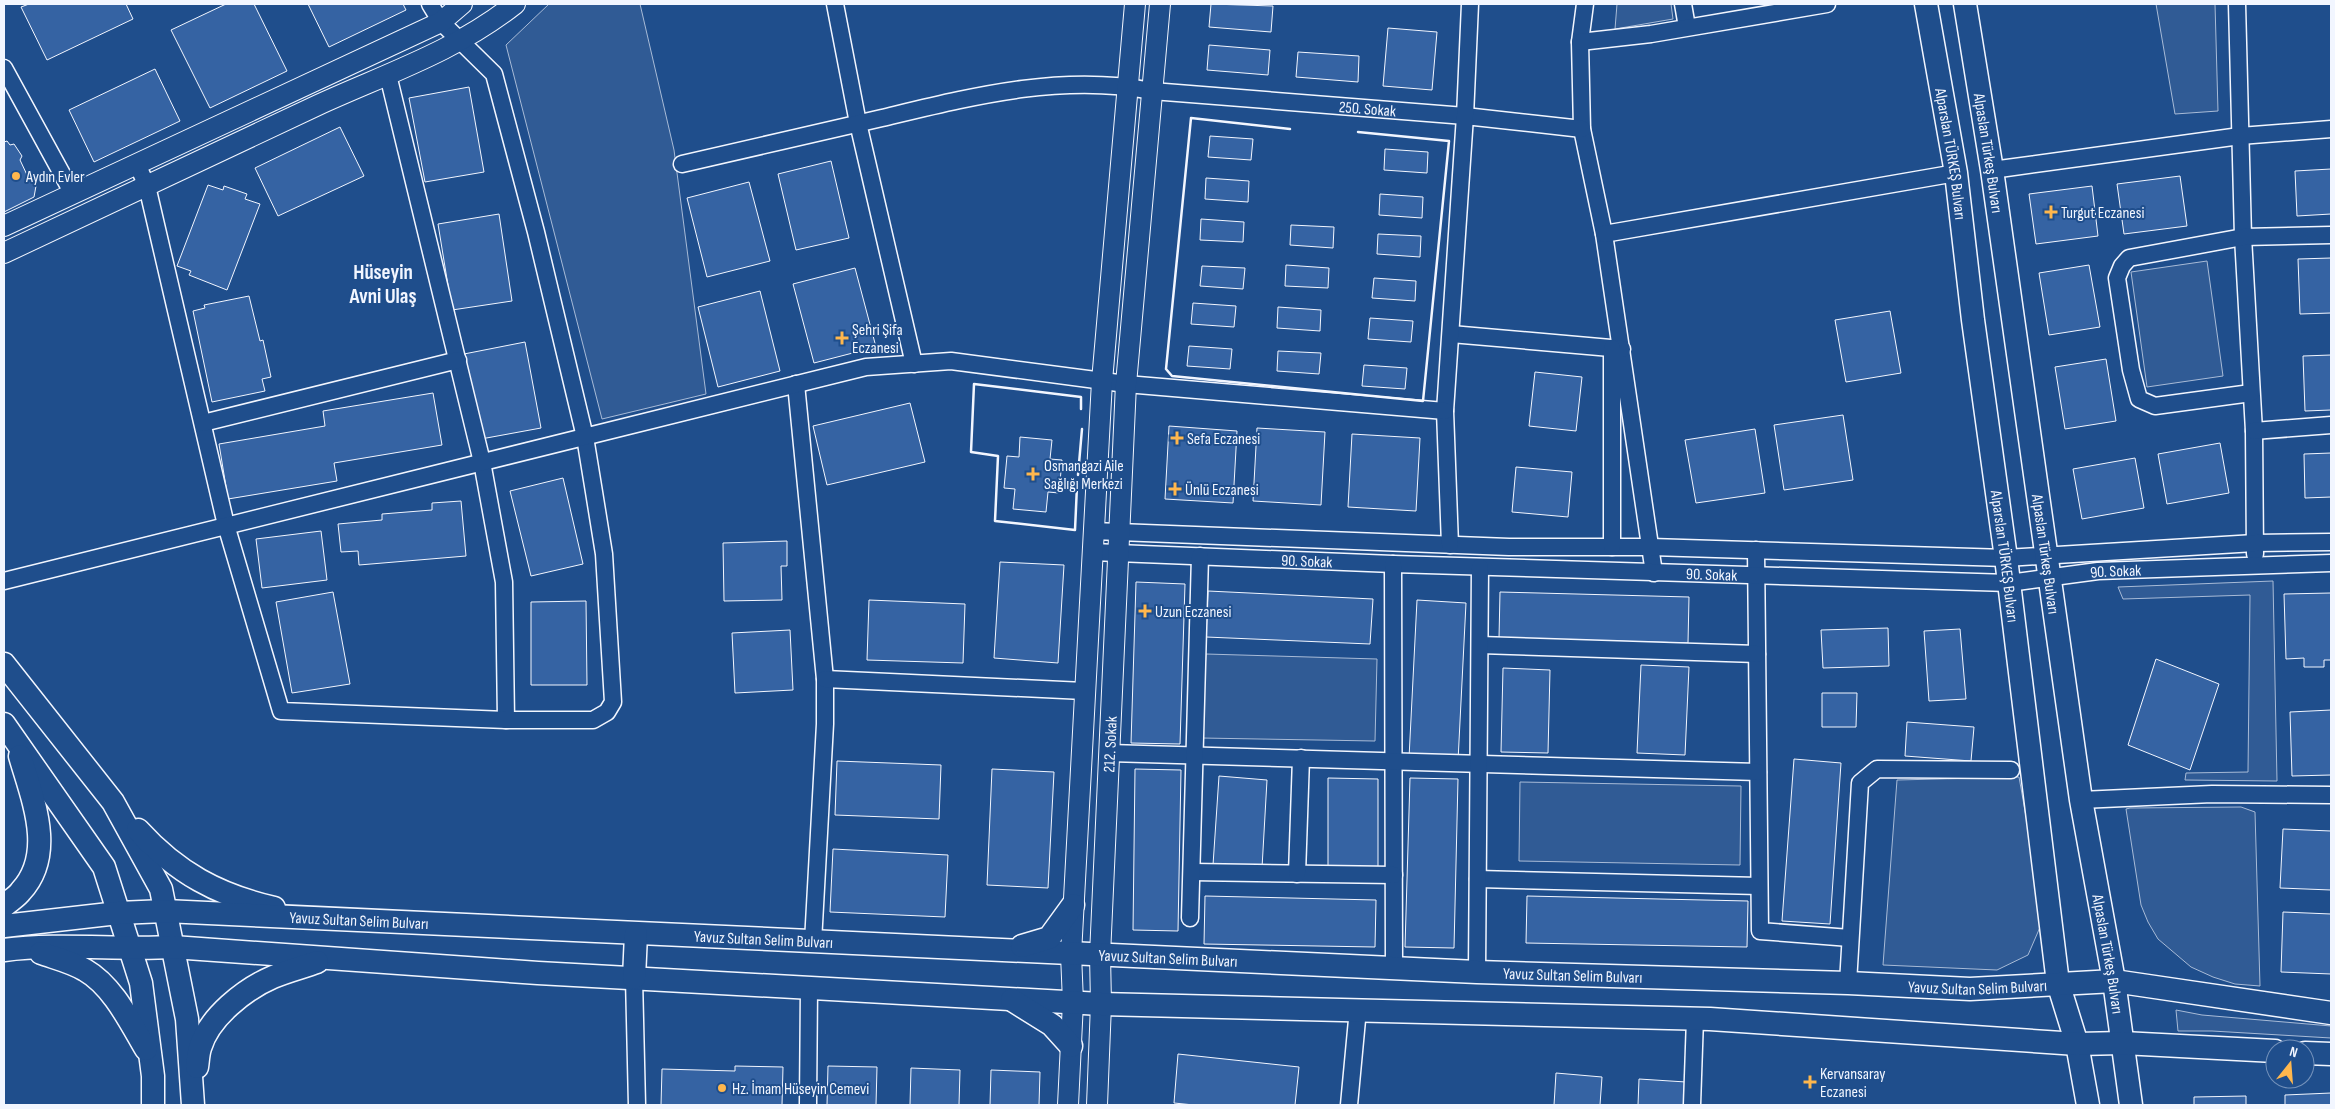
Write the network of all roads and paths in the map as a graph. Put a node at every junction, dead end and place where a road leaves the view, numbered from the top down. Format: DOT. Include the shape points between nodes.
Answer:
graph roads {
  1 [pos="430,4"];
  2 [pos="462,4"];
  3 [pos="515,4"];
  4 [pos="834,4"];
  5 [pos="1135,4"];
  6 [pos="1160,4"];
  7 [pos="1470,4"];
  8 [pos="1585,4"];
  9 [pos="1683,4"];
  10 [pos="1827,4"];
  11 [pos="1926,4"];
  12 [pos="1965,4"];
  13 [pos="2237,4"];
  14 [pos="441,22"];
  15 [pos="1687,27"];
  16 [pos="461,41"];
  17 [pos="1580,42"];
  18 [pos="4,68"];
  19 [pos="388,75"];
  20 [pos="1127,86"];
  21 [pos="1152,91"];
  22 [pos="1465,116"];
  23 [pos="858,124"];
  24 [pos="1582,129"];
  25 [pos="2331,130"];
  26 [pos="2240,136"];
  27 [pos="137,164"];
  28 [pos="682,164"];
  29 [pos="1992,170"];
  30 [pos="1956,173"];
  31 [pos="147,186"];
  32 [pos="73,194"];
  33 [pos="4,226"];
  34 [pos="1604,234"];
  35 [pos="2331,235"];
  36 [pos="2243,237"];
  37 [pos="4,253"];
  38 [pos="1450,334"];
  39 [pos="1617,348"];
  40 [pos="458,360"];
  41 [pos="914,364"];
  42 [pos="1102,381"];
  43 [pos="796,384"];
  44 [pos="1126,384"];
  45 [pos="2250,393"];
  46 [pos="1445,411"];
  47 [pos="202,423"];
  48 [pos="2331,425"];
  49 [pos="2254,431"];
  50 [pos="585,437"];
  51 [pos="482,462"];
  52 [pos="226,526"];
  53 [pos="1094,531"];
  54 [pos="1119,532"];
  55 [pos="2331,542"];
  56 [pos="2255,543"];
  57 [pos="1450,545"];
  58 [pos="1612,547"];
  59 [pos="1651,547"];
  60 [pos="1756,550"];
  61 [pos="1092,552"];
  62 [pos="1118,553"];
  63 [pos="1200,556"];
  64 [pos="2047,556"];
  65 [pos="2006,558"];
  66 [pos="2331,563"];
  67 [pos="1393,564"];
  68 [pos="2255,566"];
  69 [pos="1480,567"];
  70 [pos="1654,572"];
  71 [pos="1756,576"];
  72 [pos="2050,578"];
  73 [pos="4,581"];
  74 [pos="2009,582"];
  75 [pos="1480,645"];
  76 [pos="1757,654"];
  77 [pos="4,664"];
  78 [pos="825,679"];
  79 [pos="1084,691"];
  80 [pos="506,720"];
  81 [pos="10,732"];
  82 [pos="1109,754"];
  83 [pos="1196,755"];
  84 [pos="1301,758"];
  85 [pos="1393,761"];
  86 [pos="1479,763"];
  87 [pos="2011,770"];
  88 [pos="1758,772"];
  89 [pos="2331,795"];
  90 [pos="2081,800"];
  91 [pos="113,802"];
  92 [pos="1192,872"];
  93 [pos="1297,874"];
  94 [pos="1394,876"];
  95 [pos="1478,879"];
  96 [pos="1759,886"];
  97 [pos="1073,905"];
  98 [pos="4,906"];
  99 [pos="165,911"];
  100 [pos="118,912"];
  101 [pos="1190,918"];
  102 [pos="326,919"];
  103 [pos="4,926"];
  104 [pos="636,934"];
  105 [pos="1850,938"];
  106 [pos="813,942"];
  107 [pos="26,947"];
  108 [pos="173,948"];
  109 [pos="130,949"];
  110 [pos="4,950"];
  111 [pos="1004,951"];
  112 [pos="1071,954"];
  113 [pos="1100,955"];
  114 [pos="329,958"];
  115 [pos="1394,968"];
  116 [pos="1477,972"];
  117 [pos="634,978"];
  118 [pos="2114,981"];
  119 [pos="1848,983"];
  120 [pos="2058,983"];
  121 [pos="809,988"];
  122 [pos="1012,999"];
  123 [pos="1073,1002"];
  124 [pos="1101,1004"];
  125 [pos="1358,1009"];
  126 [pos="2331,1013"];
  127 [pos="1695,1018"];
  128 [pos="2123,1043"];
  129 [pos="2077,1044"];
  130 [pos="1071,1046"];
  131 [pos="2265,1051"];
  132 [pos="2315,1053"];
  133 [pos="2331,1054"];
  134 [pos="150,1056"];
  135 [pos="193,1104"];
  136 [pos="154,1105"];
  137 [pos="637,1105"];
  138 [pos="808,1105"];
  139 [pos="1068,1105"];
  140 [pos="1097,1105"];
  141 [pos="1349,1105"];
  142 [pos="1692,1105"];
  143 [pos="2088,1105"];
  144 [pos="2131,1105"];
  1 -- 14 [label="street"];
  2 -- 14 [label="street"];
  3 -- 16 [label="street" via="488,26"];
  4 -- 23 [label="street"];
  5 -- 20 [label="street"];
  6 -- 21 [label="street, 212. Sokak"];
  7 -- 22 [label="street"];
  8 -- 17 [label="street"];
  9 -- 15 [label="street"];
  10 -- 15 [label="street"];
  11 -- 30 [label="main road, Alparslan TÜRKEŞ Bulvarı"];
  12 -- 29 [label="main road, Alpaslan Türkeş Bulvarı"];
  13 -- 26 [label="street"];
  14 -- 16 [label="street"];
  14 -- 27 [label="street"];
  15 -- 17 [label="street"];
  16 -- 19 [label="street"];
  16 -- 50 [label="street" via="494,74"];
  17 -- 24 [label="street"];
  18 -- 32 [label="street"];
  19 -- 31 [label="street"];
  19 -- 40 [label="street"];
  20 -- 21 [label="street, 250. Sokak"];
  20 -- 23 [label="street, 250. Sokak" via="1058,84 1024,88"];
  20 -- 42 [label="street"];
  21 -- 22 [label="street, 250. Sokak"];
  21 -- 44 [label="street, 212. Sokak"];
  22 -- 24 [label="street, 250. Sokak"];
  22 -- 38 [label="street"];
  23 -- 28 [label="street, 250. Sokak"];
  23 -- 41 [label="street"];
  24 -- 34 [label="street"];
  25 -- 26 [label="street"];
  26 -- 29 [label="street"];
  26 -- 36 [label="street"];
  27 -- 31 [label="street"];
  27 -- 32 [label="street"];
  29 -- 64 [label="main road, Alpaslan Türkeş Bulvarı"];
  30 -- 34 [label="street"];
  30 -- 65 [label="main road, Alparslan TÜRKEŞ Bulvarı"];
  31 -- 37 [label="street"];
  31 -- 47 [label="street"];
  32 -- 33 [label="street"];
  34 -- 39 [label="street"];
  35 -- 36 [label="street"];
  36 -- 45 [label="street"];
  36 -- 45 [label="street" via="2129,258 2117,278 2131,370 2139,399 2155,406"];
  38 -- 39 [label="street"];
  38 -- 46 [label="street"];
  39 -- 58 [label="street"];
  39 -- 59 [label="street"];
  40 -- 47 [label="street"];
  40 -- 51 [label="street"];
  41 -- 42 [label="street" via="951,361"];
  41 -- 43 [label="street" via="866,367"];
  42 -- 44 [label="street"];
  42 -- 53 [label="street"];
  43 -- 50 [label="street"];
  43 -- 78 [label="street"];
  44 -- 46 [label="street"];
  44 -- 54 [label="street, 212. Sokak"];
  45 -- 49 [label="street"];
  46 -- 57 [label="street"];
  47 -- 52 [label="street"];
  48 -- 49 [label="street"];
  49 -- 56 [label="street"];
  50 -- 51 [label="street"];
  50 -- 80 [label="street" via="604,554 614,702 607,712 593,720"];
  51 -- 52 [label="street"];
  51 -- 80 [label="street" via="504,582"];
  52 -- 73 [label="street"];
  52 -- 80 [label="street" via="281,711"];
  53 -- 54 [label="street, 90. Sokak"];
  53 -- 61 [label="street"];
  54 -- 57 [label="street, 90. Sokak"];
  54 -- 62 [label="street, 212. Sokak"];
  55 -- 56 [label="street, 90. Sokak"];
  56 -- 64 [label="street, 90. Sokak"];
  56 -- 68 [label="street"];
  57 -- 58 [label="street, 90. Sokak"];
  58 -- 59 [label="street, 90. Sokak"];
  59 -- 60 [label="street, 90. Sokak"];
  59 -- 70 [label="street"];
  60 -- 65 [label="street, 90. Sokak"];
  60 -- 71 [label="street"];
  61 -- 62 [label="street, 90. Sokak"];
  61 -- 79 [label="street"];
  62 -- 63 [label="street, 90. Sokak"];
  62 -- 82 [label="street, 212. Sokak"];
  63 -- 67 [label="street, 90. Sokak"];
  63 -- 83 [label="street"];
  64 -- 65 [label="street, 90. Sokak"];
  64 -- 72 [label="main road, Alpaslan Türkeş Bulvarı"];
  65 -- 74 [label="main road, Alparslan TÜRKEŞ Bulvarı"];
  66 -- 68 [label="street, 90. Sokak"];
  67 -- 69 [label="street, 90. Sokak"];
  67 -- 85 [label="street"];
  68 -- 72 [label="street, 90. Sokak" via="2098,571"];
  69 -- 70 [label="street, 90. Sokak"];
  69 -- 75 [label="street"];
  70 -- 71 [label="street, 90. Sokak"];
  71 -- 74 [label="street, 90. Sokak"];
  71 -- 76 [label="street"];
  72 -- 74 [label="street, 90. Sokak"];
  72 -- 90 [label="main road, Alpaslan Türkeş Bulvarı"];
  74 -- 120 [label="main road, Alparslan TÜRKEŞ Bulvarı"];
  75 -- 76 [label="street"];
  75 -- 86 [label="street"];
  76 -- 88 [label="street"];
  77 -- 91 [label="main road"];
  78 -- 79 [label="street"];
  78 -- 106 [label="street"];
  79 -- 97 [label="street"];
  81 -- 98 [label="main road" via="39,821 39,848 35,869 22,891"];
  81 -- 100 [label="main road" via="104,867"];
  82 -- 83 [label="street"];
  82 -- 113 [label="street, 212. Sokak"];
  83 -- 84 [label="street"];
  83 -- 92 [label="street"];
  84 -- 85 [label="street"];
  84 -- 93 [label="street"];
  85 -- 86 [label="street"];
  85 -- 94 [label="street"];
  86 -- 88 [label="street"];
  86 -- 95 [label="street"];
  87 -- 105 [label="street" via="1876,769 1860,783"];
  88 -- 96 [label="street"];
  89 -- 90 [label="street" via="2212,794"];
  90 -- 118 [label="main road, Alpaslan Türkeş Bulvarı"];
  91 -- 99 [label="main road" via="161,889"];
  91 -- 102 [label="main road" via="156,850 193,878 216,890 259,904"];
  92 -- 93 [label="street"];
  92 -- 101 [label="street"];
  93 -- 94 [label="street"];
  94 -- 115 [label="street"];
  95 -- 96 [label="street"];
  95 -- 116 [label="street"];
  96 -- 105 [label="street" via="1760,931"];
  97 -- 111 [label="main road" via="1049,938"];
  97 -- 112 [label="street"];
  99 -- 100 [label="main road, Yavuz Sultan Selim Bulvarı"];
  99 -- 102 [label="main road, Yavuz Sultan Selim Bulvarı"];
  99 -- 108 [label="main road"];
  100 -- 103 [label="main road, Yavuz Sultan Selim Bulvarı"];
  100 -- 109 [label="main road"];
  102 -- 104 [label="main road, Yavuz Sultan Selim Bulvarı"];
  104 -- 106 [label="main road, Yavuz Sultan Selim Bulvarı"];
  104 -- 117 [label="main road"];
  105 -- 119 [label="street"];
  106 -- 111 [label="main road, Yavuz Sultan Selim Bulvarı"];
  107 -- 109 [label="main road"];
  107 -- 110 [label="main road"];
  107 -- 134 [label="main road" via="85,970 104,986"];
  108 -- 109 [label="main road"];
  108 -- 114 [label="main road"];
  108 -- 135 [label="main road" via="187,1019"];
  109 -- 134 [label="main road" via="141,983"];
  111 -- 112 [label="main road, Yavuz Sultan Selim Bulvarı"];
  112 -- 113 [label="main road, Yavuz Sultan Selim Bulvarı"];
  112 -- 123 [label="street"];
  113 -- 115 [label="main road, Yavuz Sultan Selim Bulvarı"];
  113 -- 124 [label="street, 212. Sokak"];
  114 -- 117 [label="main road"];
  114 -- 135 [label="main road" via="272,977 248,991 212,1025 200,1047"];
  115 -- 116 [label="main road, Yavuz Sultan Selim Bulvarı"];
  116 -- 119 [label="main road, Yavuz Sultan Selim Bulvarı"];
  117 -- 121 [label="main road"];
  117 -- 137 [label="street"];
  118 -- 120 [label="main road, Yavuz Sultan Selim Bulvarı"];
  118 -- 126 [label="main road, Yavuz Sultan Selim Bulvarı"];
  118 -- 128 [label="main road, Alpaslan Türkeş Bulvarı"];
  119 -- 120 [label="main road, Yavuz Sultan Selim Bulvarı" via="1970,989"];
  120 -- 129 [label="main road, Alparslan TÜRKEŞ Bulvarı"];
  121 -- 122 [label="main road"];
  121 -- 138 [label="street"];
  122 -- 123 [label="main road"];
  122 -- 130 [label="main road" via="1052,1025"];
  123 -- 124 [label="main road"];
  123 -- 130 [label="street"];
  124 -- 125 [label="main road"];
  124 -- 140 [label="street, 212. Sokak"];
  125 -- 127 [label="main road"];
  125 -- 141 [label="street"];
  127 -- 129 [label="main road"];
  127 -- 142 [label="street"];
  128 -- 129 [label="main road"];
  128 -- 131 [label="main road"];
  128 -- 144 [label="main road, Alpaslan Türkeş Bulvarı"];
  129 -- 143 [label="main road, Alparslan TÜRKEŞ Bulvarı"];
  130 -- 139 [label="street"];
  132 -- 133 [label="main road"];
  134 -- 136 [label="main road"];
}
